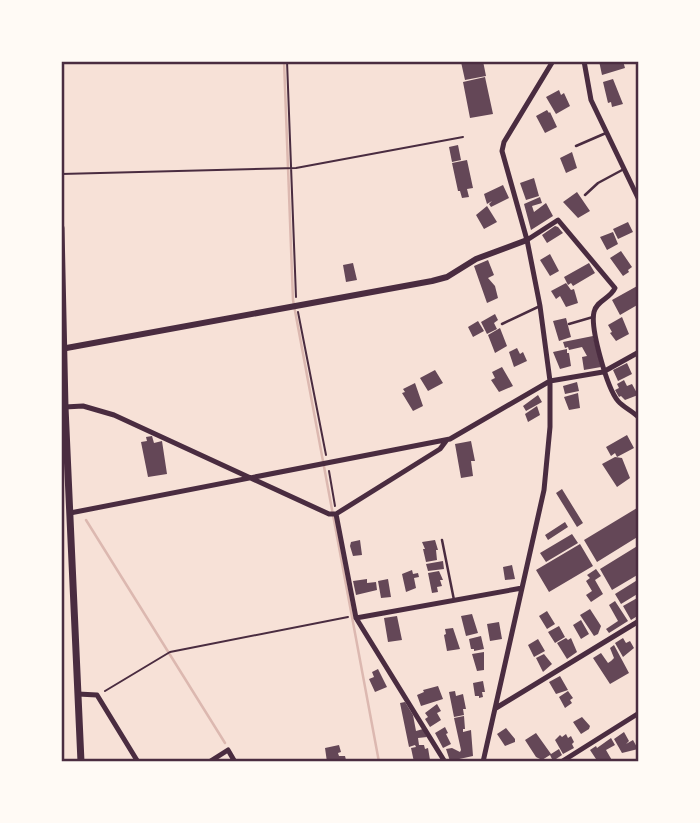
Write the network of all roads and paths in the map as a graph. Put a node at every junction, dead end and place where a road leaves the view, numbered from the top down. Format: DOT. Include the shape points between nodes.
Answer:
graph roads {
  1 [pos="287,61"];
  2 [pos="584,61"];
  3 [pos="554,62"];
  4 [pos="606,133"];
  5 [pos="463,137"];
  6 [pos="576,146"];
  7 [pos="292,167"];
  8 [pos="624,169"];
  9 [pos="61,174"];
  10 [pos="585,195"];
  11 [pos="639,200"];
  12 [pos="61,228"];
  13 [pos="527,240"];
  14 [pos="63,295"];
  15 [pos="297,305"];
  16 [pos="540,306"];
  17 [pos="594,317"];
  18 [pos="502,324"];
  19 [pos="569,324"];
  20 [pos="63,349"];
  21 [pos="639,352"];
  22 [pos="603,372"];
  23 [pos="550,381"];
  24 [pos="64,390"];
  25 [pos="63,407"];
  26 [pos="639,418"];
  27 [pos="448,439"];
  28 [pos="327,463"];
  29 [pos="249,477"];
  30 [pos="71,513"];
  31 [pos="336,514"];
  32 [pos="442,540"];
  33 [pos="522,588"];
  34 [pos="454,600"];
  35 [pos="356,617"];
  36 [pos="639,621"];
  37 [pos="78,694"];
  38 [pos="97,695"];
  39 [pos="496,708"];
  40 [pos="639,713"];
  41 [pos="81,762"];
  42 [pos="138,762"];
  43 [pos="209,762"];
  44 [pos="235,762"];
  45 [pos="444,762"];
  46 [pos="483,762"];
  47 [pos="561,762"];
  1 -- 7 [label="path"];
  2 -- 4 [label="street" via="591,100"];
  3 -- 13 [label="street" via="502,151"];
  4 -- 6 [label="lane"];
  4 -- 8 [label="street"];
  5 -- 7 [label="path"];
  7 -- 9 [label="path"];
  7 -- 15 [label="path"];
  8 -- 10 [label="lane"];
  8 -- 11 [label="street"];
  12 -- 14 [label="main road"];
  13 -- 15 [label="street" via="476,259 447,276"];
  13 -- 16 [label="street"];
  13 -- 17 [label="street" via="558,220 615,288 600,302"];
  14 -- 20 [label="main road"];
  15 -- 20 [label="street"];
  15 -- 28 [label="path"];
  16 -- 18 [label="lane"];
  16 -- 23 [label="street"];
  17 -- 19 [label="lane"];
  17 -- 22 [label="street"];
  20 -- 24 [label="main road"];
  21 -- 22 [label="street"];
  22 -- 23 [label="street"];
  22 -- 26 [label="street" via="617,401"];
  23 -- 27 [label="street"];
  23 -- 33 [label="street" via="547,473"];
  24 -- 25 [label="main road"];
  25 -- 29 [label="street" via="83,406 114,415"];
  25 -- 30 [label="main road"];
  27 -- 28 [label="street"];
  27 -- 31 [label="street" via="440,449"];
  28 -- 29 [label="street"];
  28 -- 31 [label="path"];
  29 -- 30 [label="street"];
  29 -- 31 [label="street"];
  30 -- 37 [label="main road"];
  31 -- 35 [label="street"];
  32 -- 34 [label="lane"];
  33 -- 34 [label="street"];
  33 -- 39 [label="street"];
  34 -- 35 [label="street"];
  35 -- 38 [label="path" via="170,652"];
  35 -- 45 [label="street"];
  36 -- 39 [label="street"];
  37 -- 38 [label="street"];
  37 -- 41 [label="main road"];
  38 -- 42 [label="street"];
  39 -- 46 [label="street"];
  40 -- 47 [label="street"];
  43 -- 44 [label="street" via="228,750"];
}
